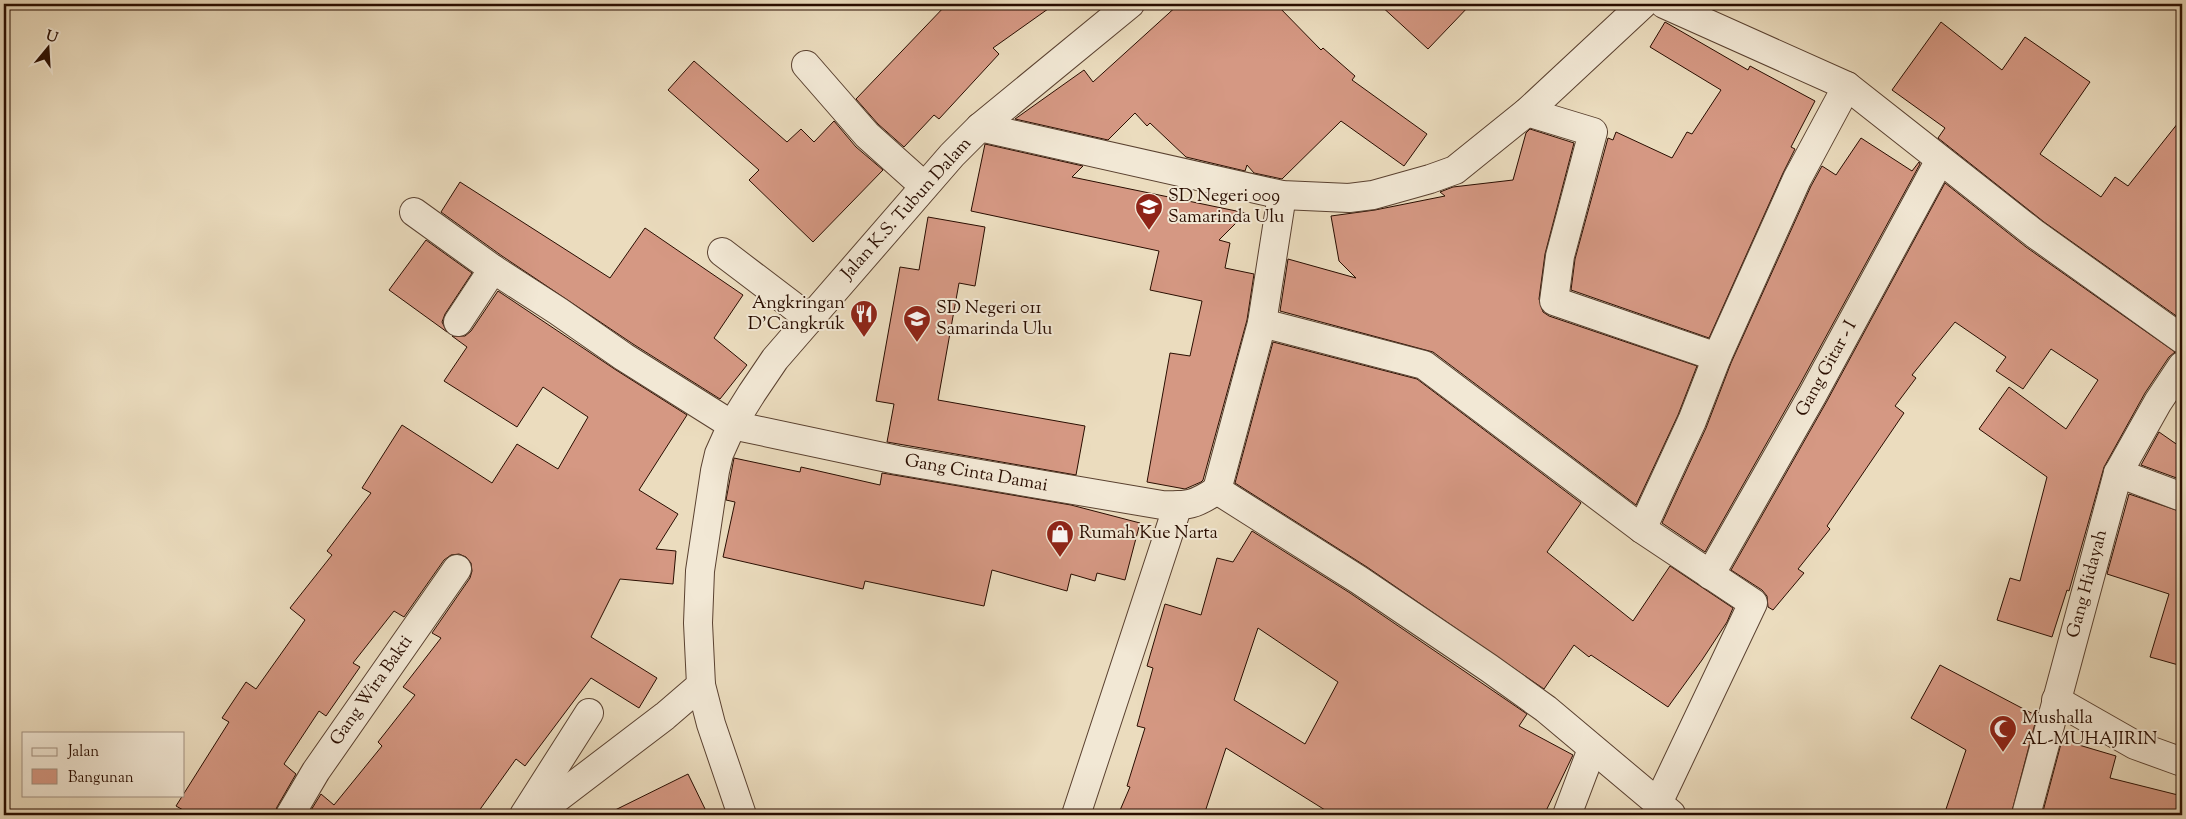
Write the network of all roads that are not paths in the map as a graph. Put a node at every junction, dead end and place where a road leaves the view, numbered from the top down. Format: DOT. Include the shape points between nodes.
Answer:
graph roads {
  1 [pos="1130,4"];
  2 [pos="1643,4"];
  3 [pos="1680,7"];
  4 [pos="806,65"];
  5 [pos="1847,86"];
  6 [pos="1527,112"];
  7 [pos="980,127"];
  8 [pos="1940,160"];
  9 [pos="924,186"];
  10 [pos="1282,195"];
  11 [pos="414,212"];
  12 [pos="722,252"];
  13 [pos="493,269"];
  14 [pos="810,318"];
  15 [pos="458,322"];
  16 [pos="1262,323"];
  17 [pos="2182,339"];
  18 [pos="1717,357"];
  19 [pos="2182,366"];
  20 [pos="732,425"];
  21 [pos="2118,474"];
  22 [pos="1217,490"];
  23 [pos="2182,497"];
  24 [pos="1178,505"];
  25 [pos="1642,529"];
  26 [pos="457,569"];
  27 [pos="1710,575"];
  28 [pos="701,685"];
  29 [pos="2056,700"];
  30 [pos="589,713"];
  31 [pos="1592,750"];
  32 [pos="2182,762"];
  33 [pos="1665,809"];
  34 [pos="290,815"];
  35 [pos="524,815"];
  36 [pos="535,815"];
  37 [pos="742,815"];
  38 [pos="1076,815"];
  39 [pos="1567,815"];
  40 [pos="2026,815"];
  1 -- 7 [label="street, Jalan K.S. Tubun Dalam"];
  2 -- 6 [label="street"];
  3 -- 5 [label="street"];
  4 -- 9 [label="street" via="868,135"];
  5 -- 8 [label="street"];
  5 -- 18 [label="street" via="1797,179"];
  6 -- 10 [label="street" via="1455,170 1430,179 1373,195 1349,198"];
  6 -- 18 [label="street" via="1593,132 1560,256 1554,302"];
  7 -- 9 [label="street, Jalan K.S. Tubun Dalam"];
  7 -- 10 [label="street"];
  8 -- 17 [label="street" via="2035,234"];
  8 -- 27 [label="street, Gang Gitar - I"];
  9 -- 14 [label="street, Jalan K.S. Tubun Dalam"];
  10 -- 16 [label="street"];
  11 -- 13 [label="street"];
  12 -- 14 [label="street"];
  13 -- 15 [label="street"];
  13 -- 20 [label="street"];
  14 -- 20 [label="street, Jalan K.S. Tubun Dalam" via="775,358"];
  16 -- 22 [label="street"];
  16 -- 25 [label="street" via="1424,365"];
  18 -- 25 [label="street" via="1692,421"];
  19 -- 21 [label="street, Gang Hidayah"];
  20 -- 24 [label="street, Gang Cinta Damai" via="897,460 1087,494"];
  20 -- 28 [label="street, Jalan K.S. Tubun Dalam" via="715,471 700,571"];
  21 -- 23 [label="street"];
  21 -- 29 [label="street, Gang Hidayah"];
  22 -- 24 [label="street, Gang Cinta Damai" via="1187,506"];
  22 -- 31 [label="street" via="1490,668 1546,709"];
  24 -- 38 [label="street"];
  25 -- 27 [label="street"];
  26 -- 34 [label="street, Gang Wira Bakti" via="316,771"];
  27 -- 33 [label="street" via="1754,604"];
  28 -- 36 [label="street"];
  28 -- 37 [label="street, Jalan K.S. Tubun Dalam"];
  29 -- 32 [label="street" via="2135,745"];
  29 -- 40 [label="street, Gang Hidayah"];
  30 -- 35 [label="street"];
  31 -- 33 [label="street"];
  31 -- 39 [label="street"];
}
